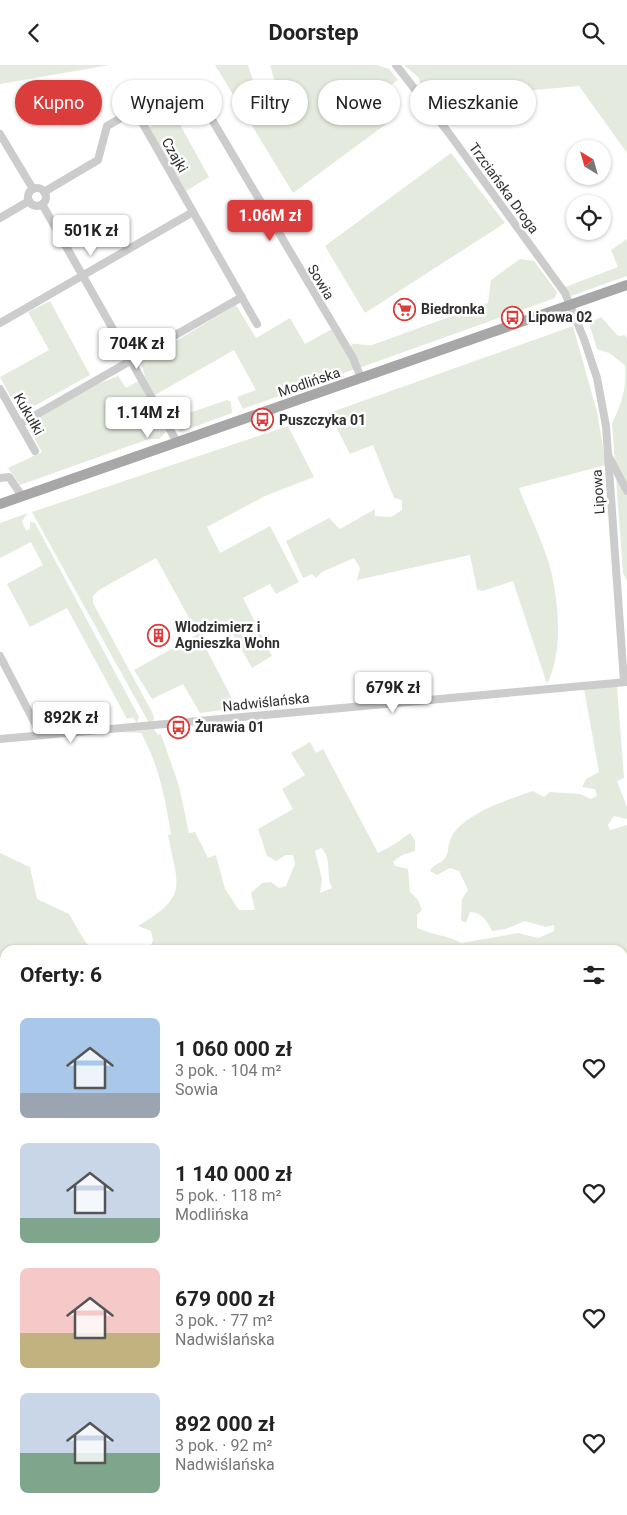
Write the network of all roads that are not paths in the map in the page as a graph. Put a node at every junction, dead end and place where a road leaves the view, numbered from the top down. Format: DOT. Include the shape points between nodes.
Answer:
graph roads {
  1 [pos="396,65"];
  2 [pos="215,125"];
  3 [pos="0,134"];
  4 [pos="33,189"];
  5 [pos="44,192"];
  6 [pos="29,201"];
  7 [pos="42,204"];
  8 [pos="193,211"];
  9 [pos="0,218"];
  10 [pos="82,275"];
  11 [pos="627,285"];
  12 [pos="242,297"];
  13 [pos="571,305"];
  14 [pos="0,323"];
  15 [pos="257,324"];
  16 [pos="131,361"];
  17 [pos="361,378"];
  18 [pos="0,389"];
  19 [pos="20,424"];
  20 [pos="178,442"];
  21 [pos="36,451"];
  22 [pos="608,455"];
  23 [pos="0,478"];
  24 [pos="627,491"];
  25 [pos="22,496"];
  26 [pos="0,504"];
  27 [pos="0,656"];
  28 [pos="625,682"];
  29 [pos="41,735"];
  30 [pos="0,739"];
  1 -- 13 [label="street, Trzciańska Droga"];
  2 -- 17 [label="street, Sowia" via="353,357"];
  3 -- 4 [label="street"];
  4 -- 5 [label="street"];
  4 -- 6 [label="street" via="28,195"];
  5 -- 7 [label="street" via="46,199"];
  5 -- 8 [label="street, Czajki" via="98,160 107,126 135,110"];
  6 -- 7 [label="street" via="34,205"];
  6 -- 9 [label="street"];
  7 -- 10 [label="street"];
  8 -- 10 [label="street"];
  8 -- 12 [label="street, Czajki"];
  10 -- 14 [label="street"];
  10 -- 16 [label="street"];
  11 -- 13 [label="main road, Modlińska"];
  12 -- 15 [label="street, Czajki"];
  12 -- 16 [label="street"];
  13 -- 17 [label="main road, Modlińska"];
  13 -- 22 [label="street, Lipowa" via="597,378"];
  16 -- 19 [label="street"];
  16 -- 20 [label="street"];
  17 -- 20 [label="main road, Modlińska"];
  18 -- 19 [label="street, Kukułki"];
  19 -- 21 [label="street, Kukułki"];
  20 -- 25 [label="main road, Modlińska"];
  22 -- 24 [label="street"];
  22 -- 28 [label="street, Lipowa"];
  23 -- 25 [label="street" via="9,477"];
  25 -- 26 [label="main road, Modlińska"];
  27 -- 29 [label="street"];
  28 -- 29 [label="street, Nadwiślańska"];
  29 -- 30 [label="street, Nadwiślańska"];
}
